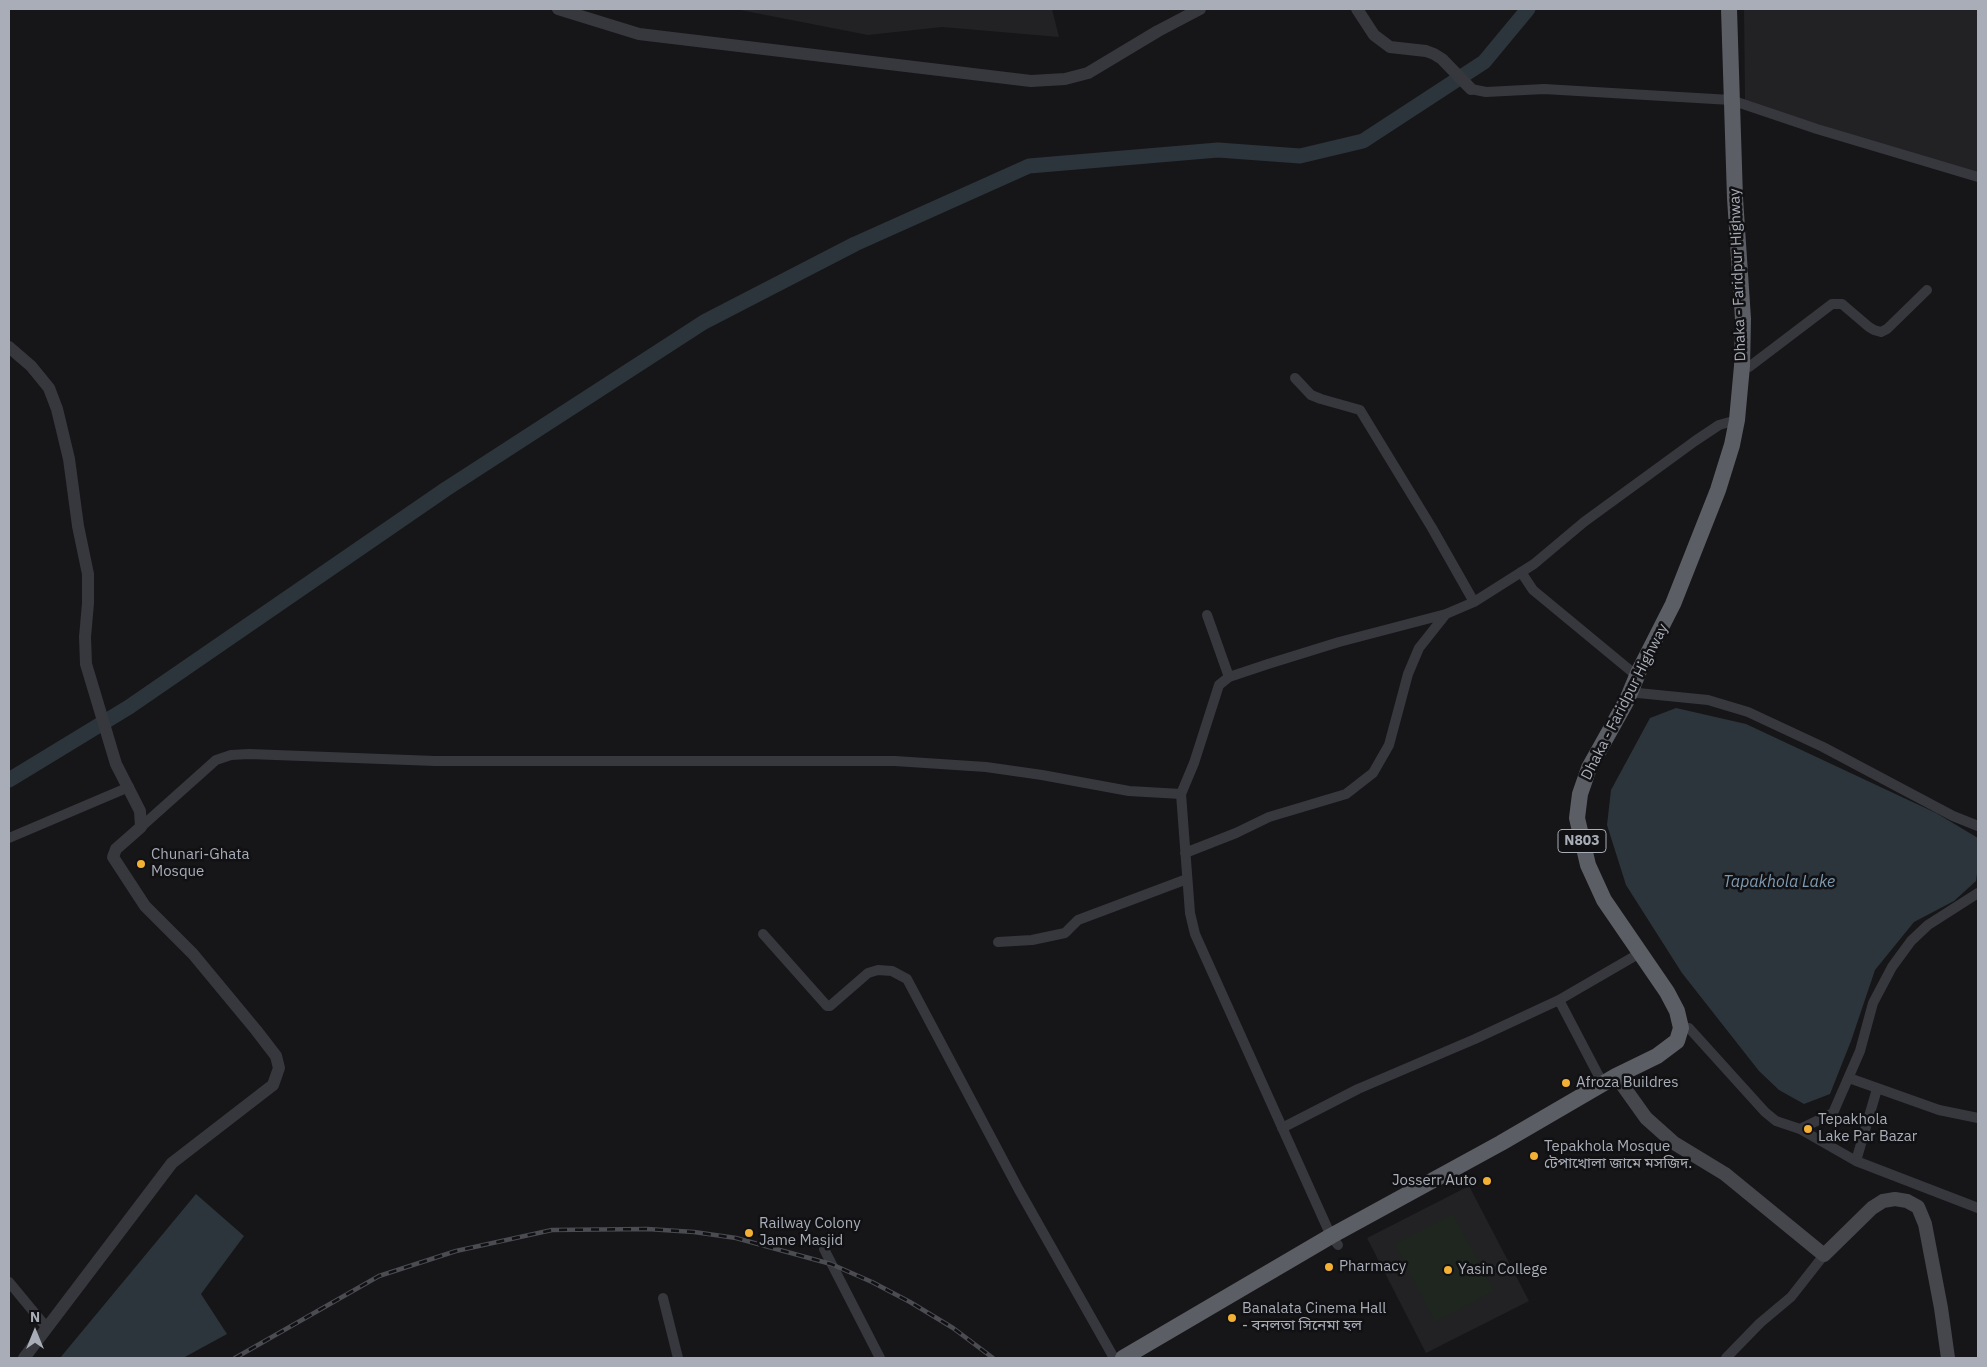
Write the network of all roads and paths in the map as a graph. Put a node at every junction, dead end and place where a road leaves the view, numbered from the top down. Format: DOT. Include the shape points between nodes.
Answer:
graph roads {
  1 [pos="558,9"];
  2 [pos="1200,9"];
  3 [pos="1356,9"];
  4 [pos="1729,9"];
  5 [pos="1737,9"];
  6 [pos="1471,89"];
  7 [pos="1734,101"];
  8 [pos="1978,177"];
  9 [pos="1743,265"];
  10 [pos="1927,290"];
  11 [pos="9,347"];
  12 [pos="1749,366"];
  13 [pos="1295,378"];
  14 [pos="1737,420"];
  15 [pos="1701,544"];
  16 [pos="1521,572"];
  17 [pos="1474,602"];
  18 [pos="1207,614"];
  19 [pos="1446,614"];
  20 [pos="1641,674"];
  21 [pos="1229,677"];
  22 [pos="1638,693"];
  23 [pos="129,786"];
  24 [pos="1181,794"];
  25 [pos="1978,826"];
  26 [pos="141,827"];
  27 [pos="9,838"];
  28 [pos="1185,853"];
  29 [pos="1591,864"];
  30 [pos="1187,879"];
  31 [pos="1978,893"];
  32 [pos="763,934"];
  33 [pos="998,942"];
  34 [pos="1640,953"];
  35 [pos="1559,1000"];
  36 [pos="1689,1028"];
  37 [pos="1849,1078"];
  38 [pos="1613,1081"];
  39 [pos="1878,1089"];
  40 [pos="1978,1118"];
  41 [pos="1282,1128"];
  42 [pos="1800,1129"];
  43 [pos="1856,1161"];
  44 [pos="1978,1208"];
  45 [pos="1334,1241"];
  46 [pos="824,1249"];
  47 [pos="1824,1255"];
  48 [pos="9,1282"];
  49 [pos="1256,1286"];
  50 [pos="663,1298"];
  51 [pos="47,1328"];
  52 [pos="24,1358"];
  53 [pos="678,1358"];
  54 [pos="880,1358"];
  55 [pos="1114,1358"];
  56 [pos="1123,1358"];
  57 [pos="1142,1358"];
  58 [pos="1726,1358"];
  59 [pos="1948,1358"];
  1 -- 2 [label="street" via="639,34 1031,81 1065,80 1088,73"];
  3 -- 6 [label="street" via="1374,35 1390,47 1426,52 1442,59"];
  4 -- 7 [label="highway, Dhaka - Faridpur Highway / N803"];
  5 -- 7 [label="highway, Dhaka - Faridpur Highway / N803"];
  6 -- 7 [label="street" via="1486,92 1544,89"];
  7 -- 8 [label="street"];
  7 -- 9 [label="highway, Dhaka - Faridpur Highway / N803"];
  9 -- 12 [label="highway, Dhaka - Faridpur Highway / N803" via="1750,319"];
  9 -- 14 [label="highway, Dhaka - Faridpur Highway / N803" via="1742,366"];
  10 -- 12 [label="street" via="1881,332 1868,327 1842,304 1832,304"];
  11 -- 23 [label="street" via="49,388 57,409 88,574 86,664 116,764"];
  12 -- 15 [label="highway, Dhaka - Faridpur Highway / N803" via="1739,447 1725,492"];
  13 -- 17 [label="street" via="1316,397 1360,410"];
  14 -- 15 [label="highway, Dhaka - Faridpur Highway / N803"];
  14 -- 16 [label="street" via="1719,425 1694,441"];
  15 -- 20 [label="highway, Dhaka - Faridpur Highway / N803"];
  16 -- 17 [label="street"];
  16 -- 20 [label="street" via="1533,590"];
  17 -- 19 [label="street"];
  18 -- 21 [label="street"];
  19 -- 21 [label="street" via="1339,642"];
  19 -- 28 [label="street" via="1419,648 1408,674 1389,745 1373,773 1346,794 1268,818"];
  20 -- 22 [label="highway, Dhaka - Faridpur Highway / N803"];
  20 -- 29 [label="highway, Dhaka - Faridpur Highway / N803" via="1589,768 1580,794 1577,818"];
  21 -- 24 [label="street" via="1219,685"];
  22 -- 25 [label="street" via="1708,700 1748,712"];
  22 -- 29 [label="highway, Dhaka - Faridpur Highway / N803" via="1595,771 1587,795 1584,818"];
  23 -- 26 [label="street" via="140,812"];
  23 -- 27 [label="street"];
  24 -- 26 [label="street" via="1129,791 986,767 895,761 435,762 249,754 216,760"];
  24 -- 28 [label="street"];
  26 -- 51 [label="street" via="116,849 113,857 145,906 193,954 256,1030 276,1056 279,1068 273,1084 172,1163"];
  28 -- 30 [label="street"];
  29 -- 34 [label="highway, Dhaka - Faridpur Highway / N803" via="1604,900"];
  29 -- 36 [label="highway, Dhaka - Faridpur Highway / N803" via="1673,989"];
  30 -- 33 [label="street" via="1078,920 1065,933 1032,940"];
  30 -- 41 [label="street" via="1194,934"];
  31 -- 37 [label="street" via="1928,925 1892,967 1873,1003"];
  32 -- 55 [label="street" via="827,1006 868,973 892,971 907,979 1019,1190"];
  34 -- 35 [label="street"];
  34 -- 38 [label="highway, Dhaka - Faridpur Highway / N803" via="1677,1011 1680,1034 1677,1041 1657,1056"];
  35 -- 38 [label="street"];
  35 -- 41 [label="street" via="1358,1090"];
  36 -- 38 [label="highway, Dhaka - Faridpur Highway / N803" via="1684,1046 1661,1062"];
  36 -- 42 [label="street" via="1765,1112 1776,1121"];
  37 -- 39 [label="street"];
  37 -- 42 [label="street" via="1833,1113"];
  38 -- 45 [label="highway, Dhaka - Faridpur Highway / N803"];
  38 -- 47 [label="main road" via="1646,1118 1674,1142 1725,1174"];
  39 -- 40 [label="street" via="1939,1110"];
  39 -- 43 [label="street"];
  41 -- 45 [label="street"];
  42 -- 43 [label="street"];
  43 -- 44 [label="street"];
  45 -- 49 [label="highway, Dhaka - Faridpur Highway / N803"];
  46 -- 54 [label="street"];
  47 -- 58 [label="street" via="1791,1296"];
  47 -- 59 [label="main road" via="1882,1202 1894,1199 1918,1207 1925,1224"];
  48 -- 51 [label="street"];
  49 -- 56 [label="highway, Dhaka - Faridpur Highway / N803"];
  49 -- 57 [label="highway, Dhaka - Faridpur Highway / N803"];
  50 -- 53 [label="street"];
  51 -- 52 [label="street"];
}
